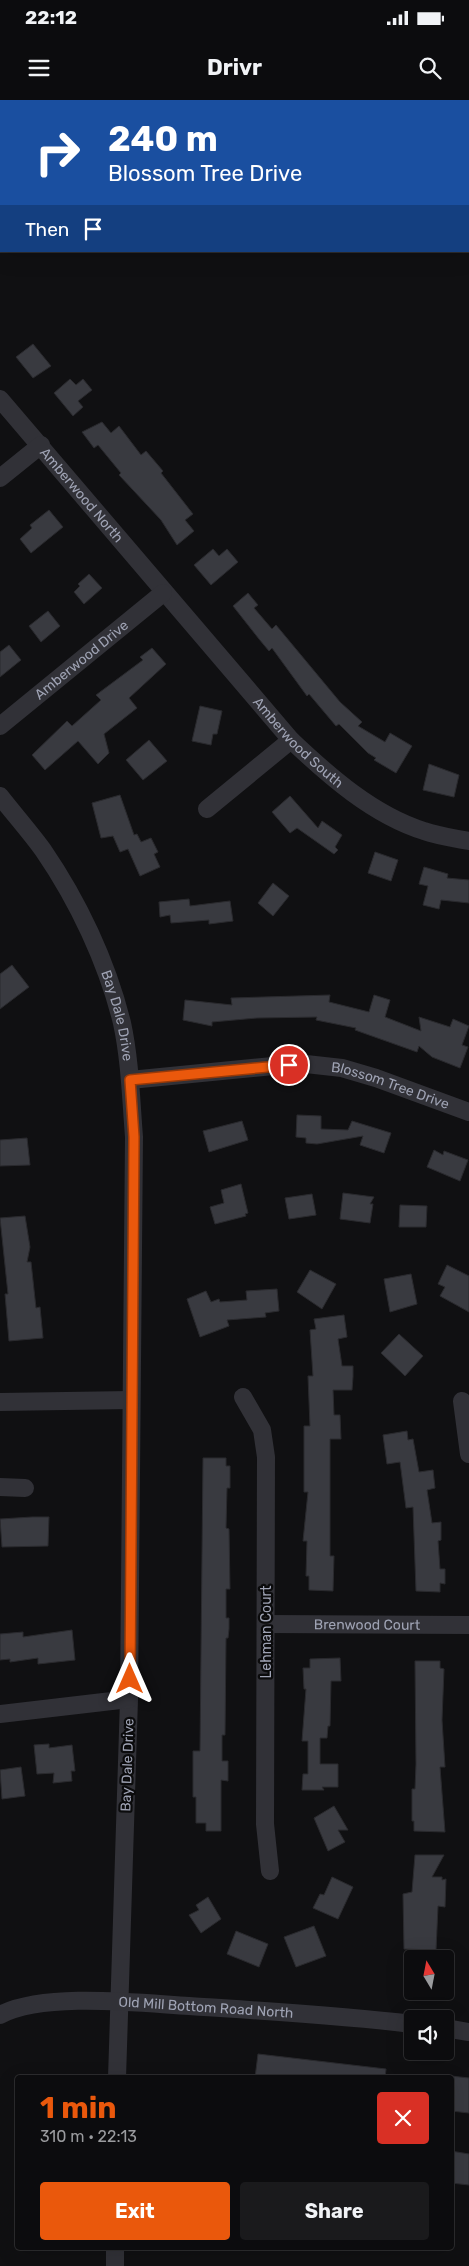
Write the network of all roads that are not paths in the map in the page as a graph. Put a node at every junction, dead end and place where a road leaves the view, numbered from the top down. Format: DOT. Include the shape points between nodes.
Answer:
graph roads {
  1 [pos="0,399"];
  2 [pos="41,445"];
  3 [pos="0,478"];
  4 [pos="163,593"];
  5 [pos="0,726"];
  6 [pos="291,740"];
  7 [pos="0,796"];
  8 [pos="207,809"];
  9 [pos="469,841"];
  10 [pos="130,1080"];
  11 [pos="469,1112"];
  12 [pos="243,1397"];
  13 [pos="131,1400"];
  14 [pos="462,1401"];
  15 [pos="0,1402"];
  16 [pos="469,1454"];
  17 [pos="0,1487"];
  18 [pos="25,1488"];
  19 [pos="266,1624"];
  20 [pos="469,1625"];
  21 [pos="129,1699"];
  22 [pos="0,1714"];
  23 [pos="270,1871"];
  24 [pos="121,2002"];
  25 [pos="0,2015"];
  26 [pos="404,2023"];
  27 [pos="454,2030"];
  28 [pos="469,2032"];
  29 [pos="117,2075"];
  30 [pos="115,2250"];
  31 [pos="115,2266"];
  1 -- 2 [label="street, Amberwood North"];
  2 -- 3 [label="street"];
  2 -- 4 [label="street, Amberwood North"];
  4 -- 5 [label="street, Amberwood Drive"];
  4 -- 6 [label="street, Amberwood South"];
  6 -- 8 [label="street"];
  6 -- 9 [label="street, Amberwood South" via="352,794 423,831"];
  7 -- 10 [label="street, Bay Dale Drive" via="42,850 79,909 108,977 122,1023"];
  10 -- 11 [label="street, Blossom Tree Drive" via="306,1064 342,1068 376,1078"];
  10 -- 13 [label="street, Bay Dale Drive" via="134,1137"];
  12 -- 19 [label="street, Lehman Court" via="262,1430 266,1458"];
  13 -- 15 [label="street"];
  13 -- 21 [label="street, Bay Dale Drive"];
  14 -- 16 [label="street"];
  17 -- 18 [label="street"];
  19 -- 20 [label="street, Brenwood Court"];
  19 -- 23 [label="street, Lehman Court" via="265,1824"];
  21 -- 22 [label="street"];
  21 -- 24 [label="street, Bay Dale Drive"];
  24 -- 25 [label="street, Old Mill Bottom Road North" via="59,2002 28,2006"];
  24 -- 26 [label="street, Old Mill Bottom Road North" via="342,2015"];
  24 -- 29 [label="street, Bay Dale Drive"];
  27 -- 28 [label="street"];
  30 -- 31 [label="street"];
}
